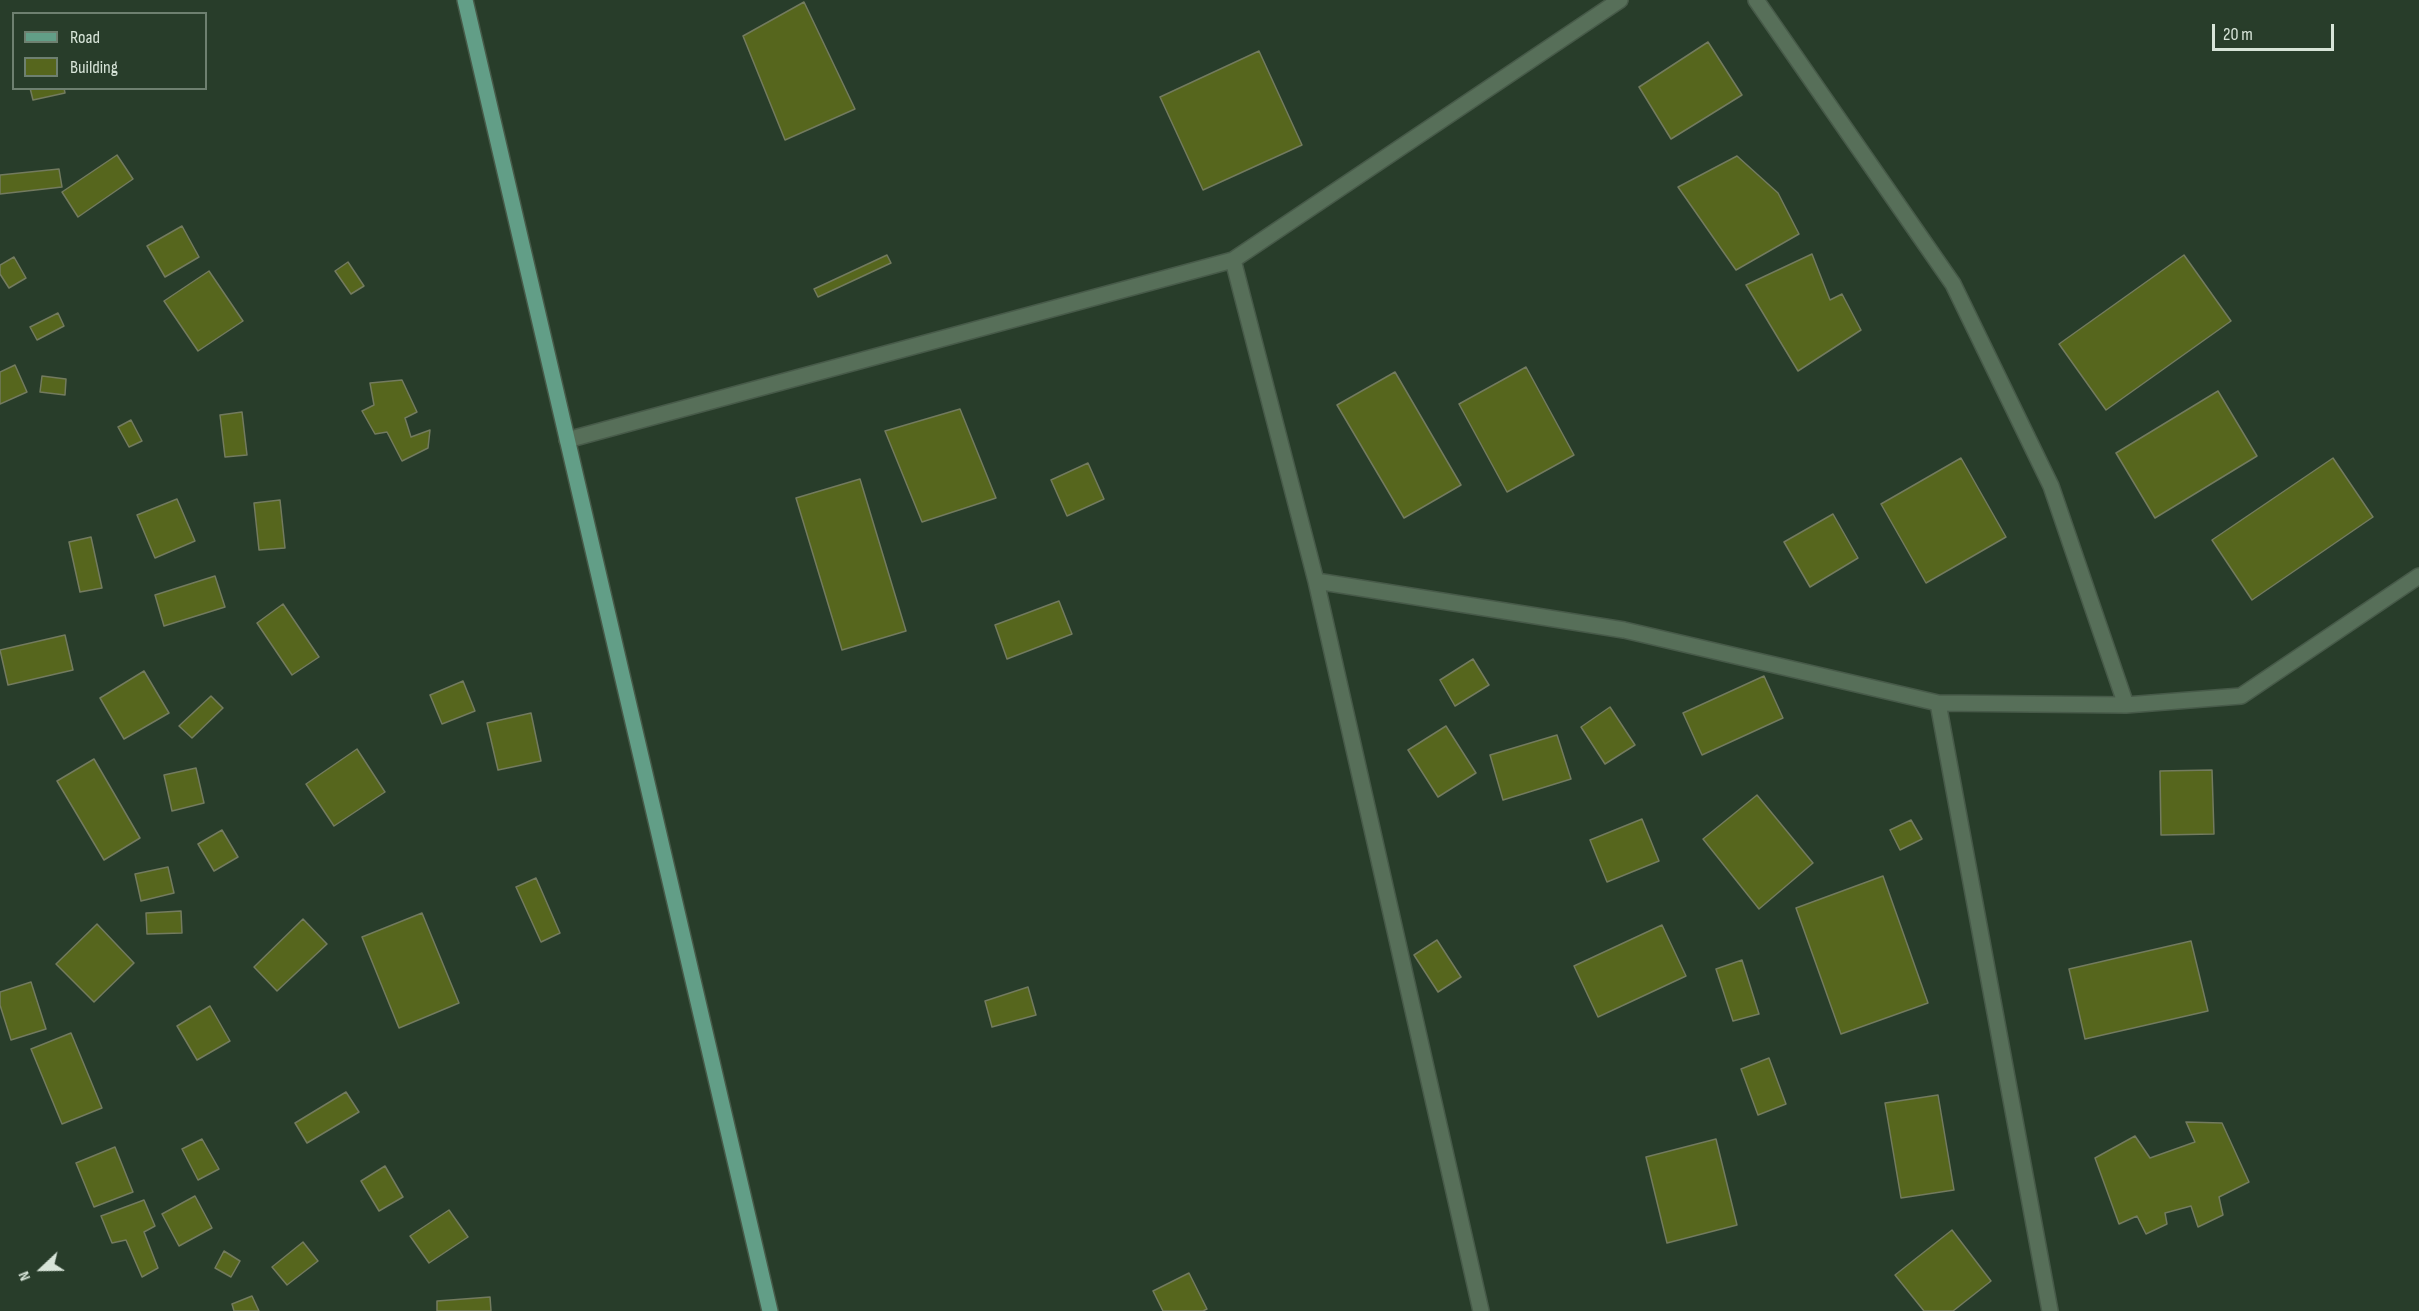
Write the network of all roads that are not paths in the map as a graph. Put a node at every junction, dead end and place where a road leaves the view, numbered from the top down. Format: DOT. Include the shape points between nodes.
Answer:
graph roads {
  1 [pos="465,0"];
  2 [pos="1620,0"];
  3 [pos="1756,0"];
  4 [pos="1233,260"];
  5 [pos="567,440"];
  6 [pos="2419,576"];
  7 [pos="1316,581"];
  8 [pos="1938,703"];
  9 [pos="2126,705"];
  10 [pos="770,1311"];
  11 [pos="1481,1311"];
  12 [pos="2050,1311"];
  1 -- 5 [label="main road"];
  2 -- 4 [label="street"];
  3 -- 9 [label="street" via="1953,284 2051,486"];
  4 -- 5 [label="street"];
  4 -- 7 [label="street"];
  5 -- 10 [label="main road"];
  6 -- 9 [label="street" via="2241,696"];
  7 -- 8 [label="street" via="1624,630"];
  7 -- 11 [label="street"];
  8 -- 9 [label="street"];
  8 -- 12 [label="street"];
}
